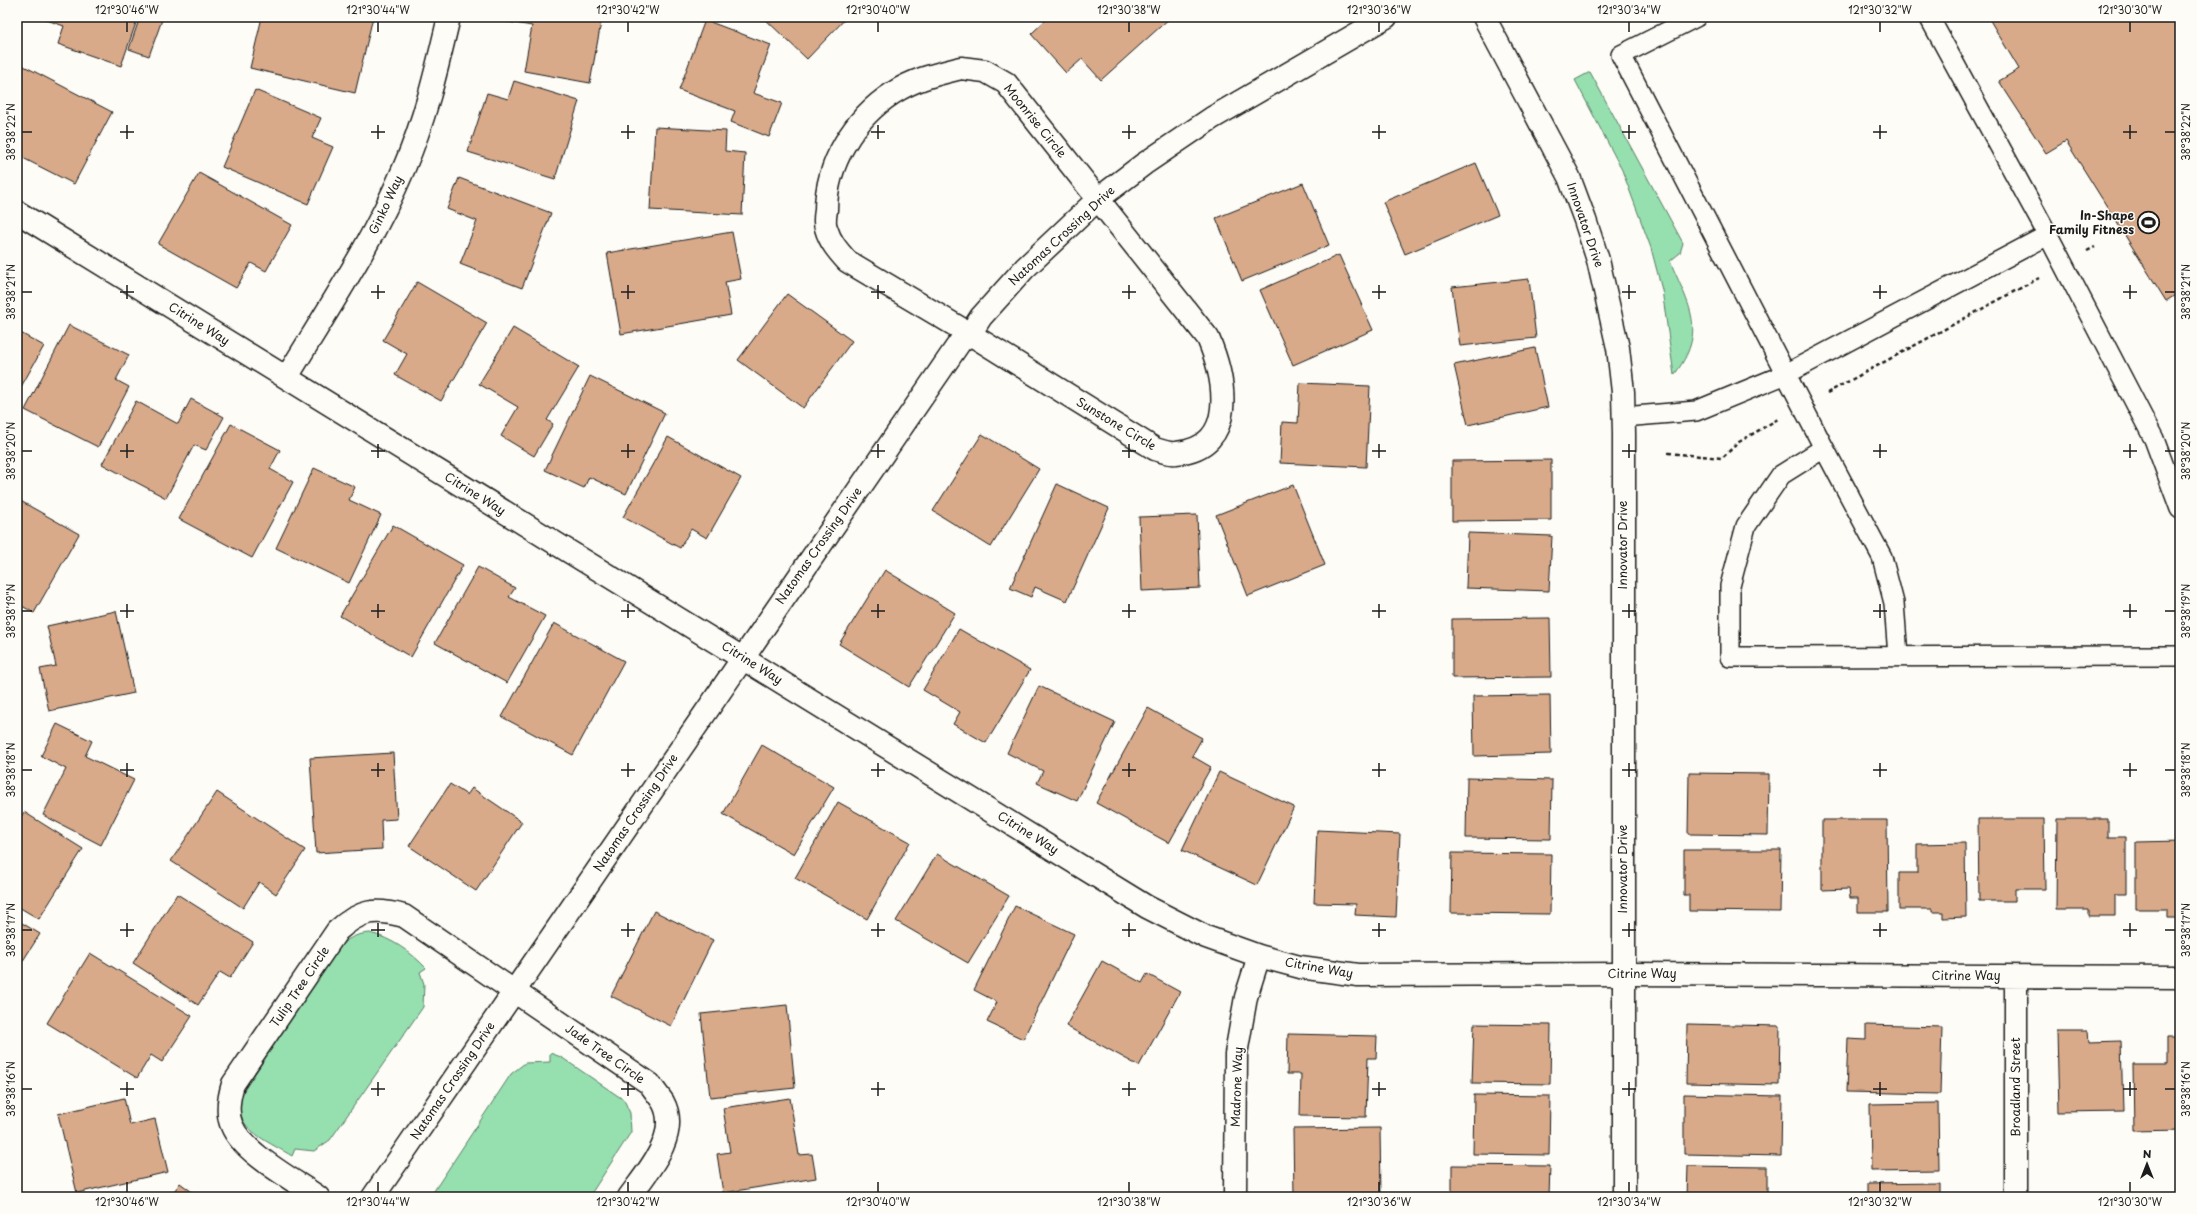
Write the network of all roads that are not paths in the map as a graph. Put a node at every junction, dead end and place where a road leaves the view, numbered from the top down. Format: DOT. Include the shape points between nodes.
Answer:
graph roads {
  1 [pos="449,17"];
  2 [pos="1386,17"];
  3 [pos="1484,17"];
  4 [pos="1696,17"];
  5 [pos="1930,17"];
  6 [pos="1098,199"];
  7 [pos="17,212"];
  8 [pos="2048,235"];
  9 [pos="970,334"];
  10 [pos="1786,374"];
  11 [pos="287,378"];
  12 [pos="1623,417"];
  13 [pos="1824,448"];
  14 [pos="2180,509"];
  15 [pos="1898,656"];
  16 [pos="2180,656"];
  17 [pos="742,657"];
  18 [pos="1259,956"];
  19 [pos="1624,974"];
  20 [pos="2016,977"];
  21 [pos="2180,977"];
  22 [pos="514,991"];
  23 [pos="318,1197"];
  24 [pos="373,1197"];
  25 [pos="629,1197"];
  26 [pos="1235,1197"];
  27 [pos="1624,1197"];
  28 [pos="2016,1197"];
  1 -- 11 [label="street, Ginko Way" via="432,90 404,168 369,242"];
  2 -- 6 [label="street, Natomas Crossing Drive" via="1212,118"];
  3 -- 12 [label="street, Innovator Drive" via="1569,177 1585,220 1598,260 1618,348"];
  4 -- 10 [label="lane" via="1621,55"];
  5 -- 8 [label="lane"];
  6 -- 9 [label="street, Natomas Crossing Drive" via="1025,268 981,317"];
  6 -- 9 [label="street, Sunstone Circle" via="1208,338 1218,361 1224,406 1220,424 1210,438 1197,448 1175,453 1155,449"];
  6 -- 9 [label="street, Moonrise Circle" via="1006,83 985,71 961,68 924,77 893,92 872,109 852,132 835,162 826,199 825,227 835,248 847,261"];
  7 -- 11 [label="street, Citrine Way"];
  8 -- 10 [label="lane"];
  8 -- 14 [label="lane" via="2154,439"];
  9 -- 17 [label="street, Natomas Crossing Drive" via="960,342"];
  10 -- 12 [label="lane" via="1696,411"];
  10 -- 13 [label="lane"];
  11 -- 17 [label="street, Citrine Way"];
  12 -- 19 [label="street, Innovator Drive"];
  13 -- 15 [label="lane" via="1882,557 1894,603"];
  13 -- 15 [label="lane" via="1781,475 1746,526 1730,586 1730,657"];
  15 -- 16 [label="lane"];
  17 -- 18 [label="street, Citrine Way" via="1147,907 1206,937"];
  17 -- 22 [label="street, Natomas Crossing Drive"];
  18 -- 19 [label="street, Citrine Way" via="1300,967 1358,975"];
  18 -- 26 [label="street, Madrone Way" via="1246,997 1236,1054"];
  19 -- 20 [label="street, Citrine Way"];
  19 -- 27 [label="street, Innovator Drive"];
  20 -- 21 [label="street, Citrine Way"];
  20 -- 28 [label="street, Broadland Street"];
  22 -- 23 [label="street, Tulip Tree Circle" via="404,916 384,911 363,913 349,920 337,931 233,1084 228,1100 231,1126 245,1146"];
  22 -- 24 [label="street, Natomas Crossing Drive"];
  22 -- 25 [label="street, Jade Tree Circle" via="650,1084 663,1102 667,1115 667,1134 659,1154"];
}
